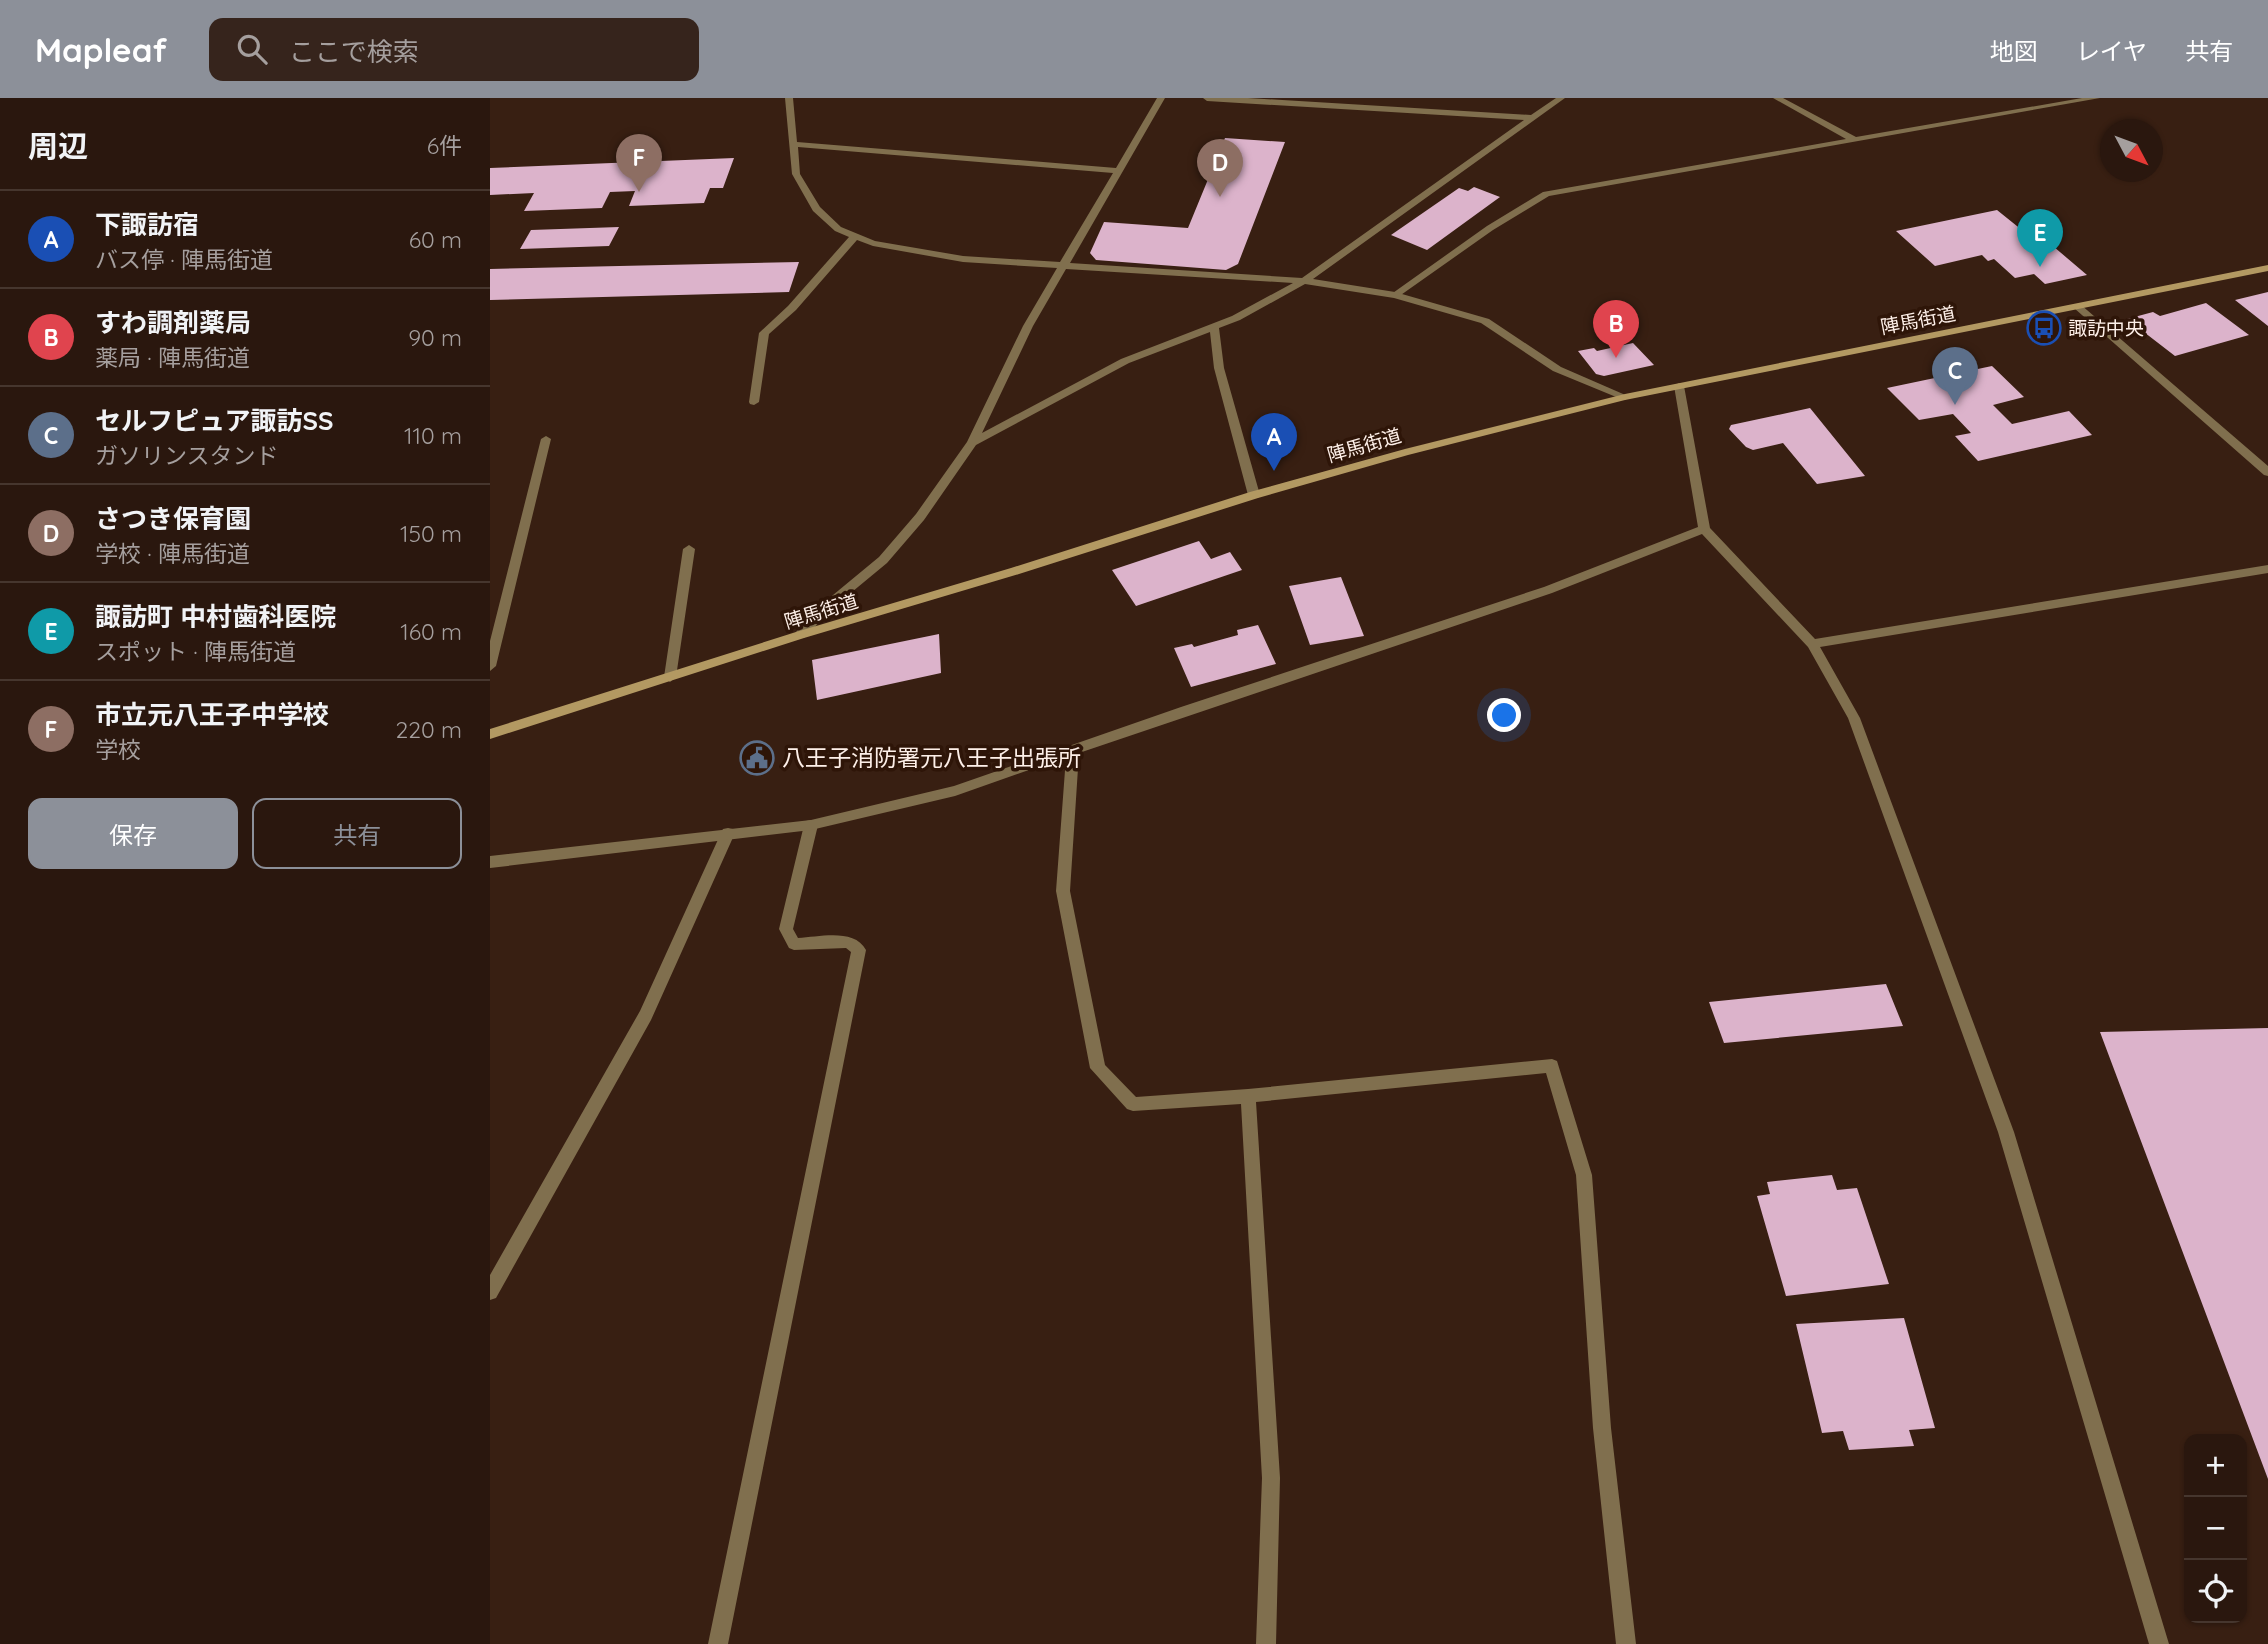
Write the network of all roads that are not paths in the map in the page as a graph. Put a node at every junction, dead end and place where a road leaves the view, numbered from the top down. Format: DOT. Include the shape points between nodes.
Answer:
graph roads {
  1 [pos="789,98"];
  2 [pos="1161,98"];
  3 [pos="1207,98"];
  4 [pos="1561,98"];
  5 [pos="1777,98"];
  6 [pos="2096,98"];
  7 [pos="1334,102"];
  8 [pos="1532,118"];
  9 [pos="1853,139"];
  10 [pos="792,144"];
  11 [pos="1117,171"];
  12 [pos="855,236"];
  13 [pos="1063,265"];
  14 [pos="2268,268"];
  15 [pos="1304,281"];
  16 [pos="1395,295"];
  17 [pos="2077,306"];
  18 [pos="1214,327"];
  19 [pos="1679,386"];
  20 [pos="1625,397"];
  21 [pos="754,402"];
  22 [pos="545,439"];
  23 [pos="972,443"];
  24 [pos="2268,472"];
  25 [pos="1254,495"];
  26 [pos="1704,529"];
  27 [pos="689,549"];
  28 [pos="2268,569"];
  29 [pos="800,635"];
  30 [pos="1812,644"];
  31 [pos="490,666"];
  32 [pos="670,677"];
  33 [pos="490,734"];
  34 [pos="1073,749"];
  35 [pos="811,825"];
  36 [pos="728,833"];
  37 [pos="490,862"];
  38 [pos="1248,1096"];
  39 [pos="490,1292"];
  40 [pos="718,1644"];
  41 [pos="1266,1644"];
  42 [pos="1626,1644"];
  43 [pos="2159,1644"];
  1 -- 10 [label="street"];
  2 -- 11 [label="street"];
  3 -- 7 [label="street"];
  4 -- 8 [label="street"];
  5 -- 9 [label="street"];
  6 -- 9 [label="street"];
  7 -- 8 [label="street"];
  8 -- 15 [label="street"];
  9 -- 16 [label="street" via="1546,194"];
  10 -- 11 [label="street"];
  10 -- 12 [label="street" via="796,174 816,209 838,229"];
  11 -- 13 [label="street"];
  12 -- 13 [label="street" via="937,256"];
  12 -- 21 [label="street" via="792,308 764,332"];
  13 -- 15 [label="street"];
  13 -- 23 [label="street"];
  14 -- 17 [label="main road, 陣馬街道"];
  15 -- 16 [label="street"];
  15 -- 18 [label="street"];
  16 -- 20 [label="street" via="1485,321 1557,369"];
  17 -- 19 [label="main road, 陣馬街道"];
  17 -- 24 [label="street"];
  18 -- 23 [label="street" via="1125,361"];
  18 -- 25 [label="street" via="1219,368"];
  19 -- 20 [label="main road, 陣馬街道"];
  19 -- 26 [label="street"];
  20 -- 25 [label="main road, 陣馬街道"];
  22 -- 31 [label="street"];
  23 -- 29 [label="street" via="883,560"];
  25 -- 29 [label="main road, 陣馬街道"];
  26 -- 30 [label="street"];
  26 -- 34 [label="street" via="1548,590"];
  27 -- 32 [label="street"];
  28 -- 30 [label="street"];
  29 -- 32 [label="main road, 陣馬街道"];
  30 -- 43 [label="street" via="1854,718 2006,1132"];
  32 -- 33 [label="main road, 陣馬街道"];
  34 -- 35 [label="street" via="955,791"];
  34 -- 38 [label="street" via="1063,891 1098,1068 1133,1104"];
  35 -- 36 [label="street"];
  35 -- 40 [label="street" via="786,929 794,944 849,942 859,950"];
  36 -- 37 [label="street"];
  36 -- 39 [label="street" via="646,1015"];
  38 -- 41 [label="street" via="1271,1478"];
  38 -- 42 [label="street" via="1552,1066 1584,1175 1602,1428"];
}
